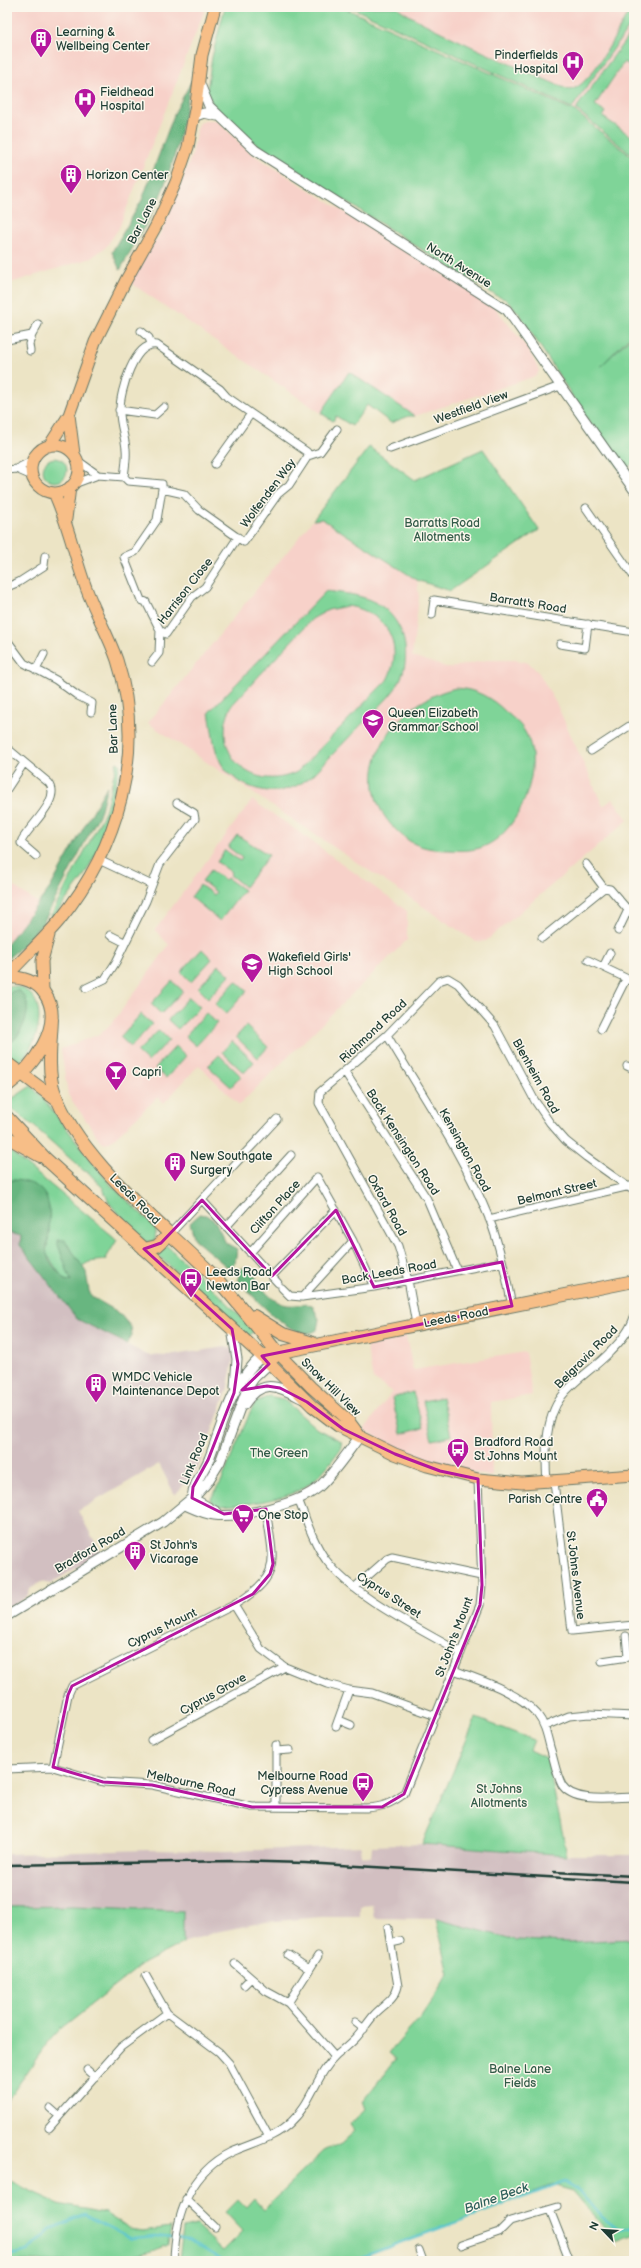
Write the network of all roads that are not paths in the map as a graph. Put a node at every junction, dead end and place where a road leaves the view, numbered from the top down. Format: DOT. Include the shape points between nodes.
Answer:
graph roads {
  1 [pos="215,7"];
  2 [pos="199,80"];
  3 [pos="217,116"];
  4 [pos="194,117"];
  5 [pos="38,324"];
  6 [pos="141,331"];
  7 [pos="32,335"];
  8 [pos="7,340"];
  9 [pos="151,344"];
  10 [pos="30,351"];
  11 [pos="560,386"];
  12 [pos="164,407"];
  13 [pos="119,410"];
  14 [pos="69,415"];
  15 [pos="250,415"];
  16 [pos="337,429"];
  17 [pos="49,446"];
  18 [pos="390,449"];
  19 [pos="308,456"];
  20 [pos="75,457"];
  21 [pos="32,461"];
  22 [pos="215,464"];
  23 [pos="16,469"];
  24 [pos="7,470"];
  25 [pos="98,475"];
  26 [pos="32,476"];
  27 [pos="124,477"];
  28 [pos="72,486"];
  29 [pos="162,489"];
  30 [pos="634,490"];
  31 [pos="54,493"];
  32 [pos="586,508"];
  33 [pos="66,519"];
  34 [pos="238,537"];
  35 [pos="45,556"];
  36 [pos="634,577"];
  37 [pos="7,587"];
  38 [pos="432,615"];
  39 [pos="588,624"];
  40 [pos="160,630"];
  41 [pos="634,632"];
  42 [pos="7,640"];
  43 [pos="560,644"];
  44 [pos="44,654"];
  45 [pos="152,662"];
  46 [pos="36,670"];
  47 [pos="91,712"];
  48 [pos="634,723"];
  49 [pos="7,748"];
  50 [pos="591,751"];
  51 [pos="24,763"];
  52 [pos="7,789"];
  53 [pos="177,802"];
  54 [pos="36,856"];
  55 [pos="99,860"];
  56 [pos="586,864"];
  57 [pos="152,885"];
  58 [pos="604,888"];
  59 [pos="634,904"];
  60 [pos="628,910"];
  61 [pos="52,928"];
  62 [pos="618,931"];
  63 [pos="110,935"];
  64 [pos="542,938"];
  65 [pos="124,942"];
  66 [pos="610,953"];
  67 [pos="588,960"];
  68 [pos="603,967"];
  69 [pos="7,977"];
  70 [pos="448,978"];
  71 [pos="626,979"];
  72 [pos="634,982"];
  73 [pos="86,988"];
  74 [pos="43,990"];
  75 [pos="52,1019"];
  76 [pos="601,1028"];
  77 [pos="387,1035"];
  78 [pos="7,1063"];
  79 [pos="345,1072"];
  80 [pos="23,1073"];
  81 [pos="7,1086"];
  82 [pos="59,1102"];
  83 [pos="319,1103"];
  84 [pos="7,1117"];
  85 [pos="277,1119"];
  86 [pos="7,1137"];
  87 [pos="291,1155"];
  88 [pos="46,1159"];
  89 [pos="632,1188"];
  90 [pos="202,1200"];
  91 [pos="336,1210"];
  92 [pos="489,1219"];
  93 [pos="226,1227"];
  94 [pos="170,1234"];
  95 [pos="353,1241"];
  96 [pos="144,1249"];
  97 [pos="250,1253"];
  98 [pos="502,1262"];
  99 [pos="457,1270"];
  100 [pos="272,1276"];
  101 [pos="408,1280"];
  102 [pos="634,1281"];
  103 [pos="374,1287"];
  104 [pos="302,1297"];
  105 [pos="512,1306"];
  106 [pos="242,1307"];
  107 [pos="634,1317"];
  108 [pos="416,1324"];
  109 [pos="232,1329"];
  110 [pos="319,1344"];
  111 [pos="277,1352"];
  112 [pos="266,1360"];
  113 [pos="234,1393"];
  114 [pos="307,1402"];
  115 [pos="237,1416"];
  116 [pos="360,1436"];
  117 [pos="634,1475"];
  118 [pos="478,1479"];
  119 [pos="550,1482"];
  120 [pos="298,1499"];
  121 [pos="188,1502"];
  122 [pos="266,1509"];
  123 [pos="482,1576"];
  124 [pos="354,1588"];
  125 [pos="234,1605"];
  126 [pos="7,1616"];
  127 [pos="634,1625"];
  128 [pos="626,1636"];
  129 [pos="461,1653"];
  130 [pos="631,1659"];
  131 [pos="602,1661"];
  132 [pos="285,1667"];
  133 [pos="454,1670"];
  134 [pos="349,1690"];
  135 [pos="436,1716"];
  136 [pos="634,1716"];
  137 [pos="351,1725"];
  138 [pos="545,1726"];
  139 [pos="151,1740"];
  140 [pos="550,1746"];
  141 [pos="541,1747"];
  142 [pos="290,1750"];
  143 [pos="53,1767"];
  144 [pos="7,1769"];
  145 [pos="404,1794"];
  146 [pos="634,1797"];
  147 [pos="276,1807"];
  148 [pos="388,1928"];
  149 [pos="400,1942"];
  150 [pos="391,1943"];
  151 [pos="288,1955"];
  152 [pos="318,1956"];
  153 [pos="235,1964"];
  154 [pos="309,1969"];
  155 [pos="146,1976"];
  156 [pos="251,1978"];
  157 [pos="244,1984"];
  158 [pos="288,2003"];
  159 [pos="167,2013"];
  160 [pos="355,2022"];
  161 [pos="364,2028"];
  162 [pos="335,2057"];
  163 [pos="87,2070"];
  164 [pos="95,2077"];
  165 [pos="50,2108"];
  166 [pos="59,2116"];
  167 [pos="49,2128"];
  168 [pos="269,2137"];
  169 [pos="186,2199"];
  170 [pos="558,2207"];
  171 [pos="550,2210"];
  172 [pos="202,2214"];
  173 [pos="196,2220"];
  174 [pos="215,2227"];
  175 [pos="461,2245"];
  176 [pos="419,2250"];
  177 [pos="174,2261"];
  178 [pos="423,2261"];
  179 [pos="570,2261"];
  1 -- 2 [label="main road, Bar Lane" via="202,55"];
  2 -- 3 [label="street, North Avenue" via="205,100"];
  2 -- 4 [label="main road, Bar Lane"];
  3 -- 4 [label="street" via="204,113"];
  3 -- 11 [label="street, North Avenue" via="255,150 507,310"];
  4 -- 14 [label="main road, Bar Lane" via="188,147 176,182 156,226 95,342"];
  5 -- 7 [label="street"];
  6 -- 9 [label="street, Wolfenden Way" via="149,338"];
  7 -- 8 [label="street"];
  7 -- 10 [label="street" via="28,344"];
  9 -- 13 [label="street" via="145,347 134,361 123,387"];
  9 -- 15 [label="street, Wolfenden Way" via="157,345 220,389 226,397"];
  11 -- 18 [label="street, Westfield View"];
  11 -- 30 [label="street, North Avenue"];
  12 -- 13 [label="street" via="155,415"];
  13 -- 27 [label="street" via="126,450"];
  14 -- 17 [label="main road, Bar Lane"];
  14 -- 20 [label="main road, Bar Lane"];
  15 -- 19 [label="street, Wolfenden Way" via="307,452"];
  15 -- 22 [label="street"];
  16 -- 19 [label="street, Wolfenden Way" via="320,452"];
  17 -- 20 [label="main road" via="63,446"];
  17 -- 21 [label="main road" via="39,451"];
  19 -- 34 [label="street, Wolfenden Way" via="289,485 278,494 244,542"];
  20 -- 25 [label="street"];
  20 -- 28 [label="main road" via="78,473"];
  21 -- 23 [label="street"];
  21 -- 26 [label="main road"];
  23 -- 24 [label="street"];
  23 -- 26 [label="street"];
  25 -- 27 [label="street, Wolfenden Way"];
  25 -- 28 [label="street, Wolfenden Way"];
  26 -- 31 [label="main road" via="40,488"];
  27 -- 29 [label="street, Wolfenden Way" via="128,481 162,484"];
  28 -- 31 [label="main road"];
  28 -- 33 [label="main road, Bar Lane"];
  29 -- 34 [label="street, Wolfenden Way" via="184,494 199,510"];
  29 -- 40 [label="street, Harrison Close" via="157,520 135,552 124,557 141,600 146,602"];
  31 -- 33 [label="main road, Bar Lane"];
  32 -- 36 [label="street"];
  33 -- 55 [label="main road, Bar Lane" via="74,556 117,661 127,718 127,759 122,796 113,830"];
  34 -- 40 [label="street, Harrison Close" via="205,587 192,597 166,634"];
  35 -- 37 [label="street" via="44,566"];
  38 -- 39 [label="street, Barratt's Road" via="434,600"];
  39 -- 41 [label="street, Barratt's Road"];
  39 -- 43 [label="street" via="585,648"];
  40 -- 45 [label="street, Harrison Close" via="159,654"];
  42 -- 46 [label="street" via="24,663"];
  44 -- 46 [label="street"];
  46 -- 47 [label="street" via="92,702"];
  48 -- 50 [label="street"];
  49 -- 51 [label="street"];
  51 -- 52 [label="street"];
  51 -- 54 [label="street" via="52,788 52,800 21,843"];
  53 -- 57 [label="street" via="194,813 195,819 160,864"];
  55 -- 57 [label="street"];
  55 -- 61 [label="main road, Bar Lane" via="72,903"];
  56 -- 58 [label="street"];
  57 -- 65 [label="street"];
  58 -- 60 [label="street" via="610,889"];
  58 -- 64 [label="street"];
  59 -- 60 [label="street"];
  60 -- 62 [label="street"];
  61 -- 69 [label="main road, Bar Lane"];
  61 -- 74 [label="main road, Bar Lane" via="42,960"];
  63 -- 65 [label="street"];
  65 -- 73 [label="street" via="116,962 105,979"];
  66 -- 68 [label="street"];
  67 -- 68 [label="street"];
  68 -- 71 [label="street"];
  69 -- 74 [label="highway" via="28,981"];
  70 -- 77 [label="street, Richmond Road" via="439,981"];
  70 -- 89 [label="street, Blenheim Road" via="458,984 495,1026 535,1101 550,1123 566,1141 586,1157"];
  71 -- 72 [label="street"];
  71 -- 76 [label="street"];
  74 -- 75 [label="highway, Leeds Road" via="50,1004"];
  75 -- 80 [label="highway" via="42,1045"];
  75 -- 82 [label="highway, Leeds Road" via="52,1078"];
  77 -- 79 [label="street, Richmond Road"];
  77 -- 92 [label="street, Kensington Road" via="471,1179"];
  78 -- 80 [label="highway"];
  79 -- 83 [label="street, Richmond Road" via="320,1092"];
  79 -- 99 [label="street, Back Kensington Road" via="427,1199"];
  80 -- 81 [label="highway"];
  80 -- 82 [label="highway"];
  82 -- 94 [label="highway, Leeds Road" via="72,1126 101,1164"];
  83 -- 101 [label="street, Oxford Road" via="398,1246"];
  84 -- 88 [label="highway"];
  85 -- 90 [label="street"];
  86 -- 88 [label="highway"];
  87 -- 93 [label="street"];
  88 -- 96 [label="highway"];
  89 -- 92 [label="street, Belmont Street"];
  90 -- 93 [label="street, Back Leeds Road"];
  90 -- 94 [label="street"];
  91 -- 95 [label="street"];
  91 -- 97 [label="street, Clifton Place" via="317,1177"];
  91 -- 100 [label="street"];
  92 -- 98 [label="street, Kensington Road"];
  93 -- 97 [label="street, Back Leeds Road"];
  94 -- 96 [label="highway" via="155,1247"];
  94 -- 106 [label="highway, Leeds Road"];
  95 -- 103 [label="street"];
  95 -- 104 [label="street"];
  96 -- 109 [label="highway"];
  97 -- 100 [label="street, Back Leeds Road"];
  98 -- 99 [label="street, Back Leeds Road"];
  98 -- 105 [label="street, Kensington Road"];
  99 -- 101 [label="street, Back Leeds Road"];
  100 -- 104 [label="street, Back Leeds Road" via="290,1296"];
  101 -- 103 [label="street, Back Leeds Road"];
  101 -- 108 [label="street, Oxford Road"];
  102 -- 105 [label="highway, Leeds Road"];
  103 -- 104 [label="street, Back Leeds Road"];
  105 -- 108 [label="highway, Leeds Road"];
  106 -- 110 [label="highway" via="282,1334"];
  106 -- 111 [label="highway, Leeds Road"];
  107 -- 119 [label="street, Belgravia Road" via="625,1335 615,1347 561,1396 553,1411 547,1446"];
  108 -- 110 [label="highway, Leeds Road"];
  109 -- 112 [label="highway"];
  109 -- 113 [label="street" via="238,1364"];
  110 -- 111 [label="highway, Leeds Road"];
  111 -- 112 [label="highway, Leeds Road"];
  111 -- 116 [label="main road, Snow Hill View" via="348,1420"];
  112 -- 113 [label="street, Link Road" via="244,1377"];
  112 -- 114 [label="main road, Snow Hill View"];
  112 -- 115 [label="street, Link Road" via="250,1385"];
  113 -- 121 [label="street, Link Road" via="208,1460"];
  114 -- 115 [label="street" via="280,1388 265,1386 251,1395"];
  114 -- 116 [label="main road, Snow Hill View" via="338,1426"];
  115 -- 121 [label="street, Link Road" via="216,1469 204,1488"];
  116 -- 118 [label="main road" via="411,1461"];
  116 -- 120 [label="street" via="325,1481"];
  117 -- 119 [label="main road"];
  118 -- 119 [label="main road"];
  118 -- 123 [label="street, St John's Mount"];
  119 -- 127 [label="street, St Johns Avenue" via="572,1631"];
  120 -- 122 [label="street"];
  120 -- 124 [label="street, Cyprus Street" via="325,1559"];
  121 -- 122 [label="street" via="224,1514"];
  121 -- 126 [label="street, Bradford Road" via="163,1522"];
  122 -- 125 [label="street, Cyprus Mount" via="273,1564 270,1574 253,1594"];
  123 -- 124 [label="street" via="392,1557"];
  123 -- 129 [label="street, St John's Mount" via="480,1605"];
  124 -- 129 [label="street, Cyprus Street"];
  125 -- 132 [label="street" via="261,1649"];
  125 -- 143 [label="street, Cyprus Mount" via="72,1686"];
  128 -- 130 [label="street"];
  129 -- 133 [label="street, St John's Mount"];
  130 -- 131 [label="street"];
  132 -- 134 [label="street"];
  132 -- 139 [label="street, Cyprus Grove"];
  133 -- 135 [label="street, St John's Mount"];
  133 -- 138 [label="street" via="526,1703"];
  134 -- 135 [label="street" via="372,1693"];
  134 -- 137 [label="street" via="338,1723"];
  135 -- 145 [label="street, St John's Mount"];
  136 -- 138 [label="street" via="569,1716"];
  138 -- 140 [label="street"];
  140 -- 141 [label="street"];
  140 -- 146 [label="street" via="563,1786 575,1796"];
  142 -- 147 [label="street" via="276,1748"];
  143 -- 144 [label="street, Melbourne Road"];
  143 -- 147 [label="street, Melbourne Road" via="103,1782 152,1785 252,1806"];
  145 -- 147 [label="street, Melbourne Road" via="382,1807"];
  148 -- 150 [label="street"];
  149 -- 150 [label="street"];
  150 -- 161 [label="street" via="398,1986 396,1994"];
  151 -- 154 [label="street"];
  152 -- 154 [label="street"];
  153 -- 156 [label="street"];
  154 -- 158 [label="street"];
  155 -- 159 [label="street"];
  156 -- 157 [label="street"];
  156 -- 158 [label="street" via="276,1998"];
  158 -- 162 [label="street"];
  159 -- 164 [label="street" via="121,2047"];
  159 -- 168 [label="street" via="225,2057"];
  160 -- 161 [label="street"];
  161 -- 162 [label="street"];
  162 -- 168 [label="street" via="295,2118 284,2129"];
  163 -- 164 [label="street"];
  164 -- 166 [label="street"];
  165 -- 166 [label="street"];
  166 -- 167 [label="street"];
  168 -- 169 [label="street" via="232,2152 213,2164 196,2181"];
  169 -- 172 [label="street"];
  169 -- 177 [label="street" via="177,2227"];
  170 -- 171 [label="street"];
  171 -- 175 [label="street" via="510,2221 499,2232"];
  171 -- 179 [label="street"];
  172 -- 173 [label="street"];
  172 -- 174 [label="street"];
  176 -- 178 [label="street"];
}
